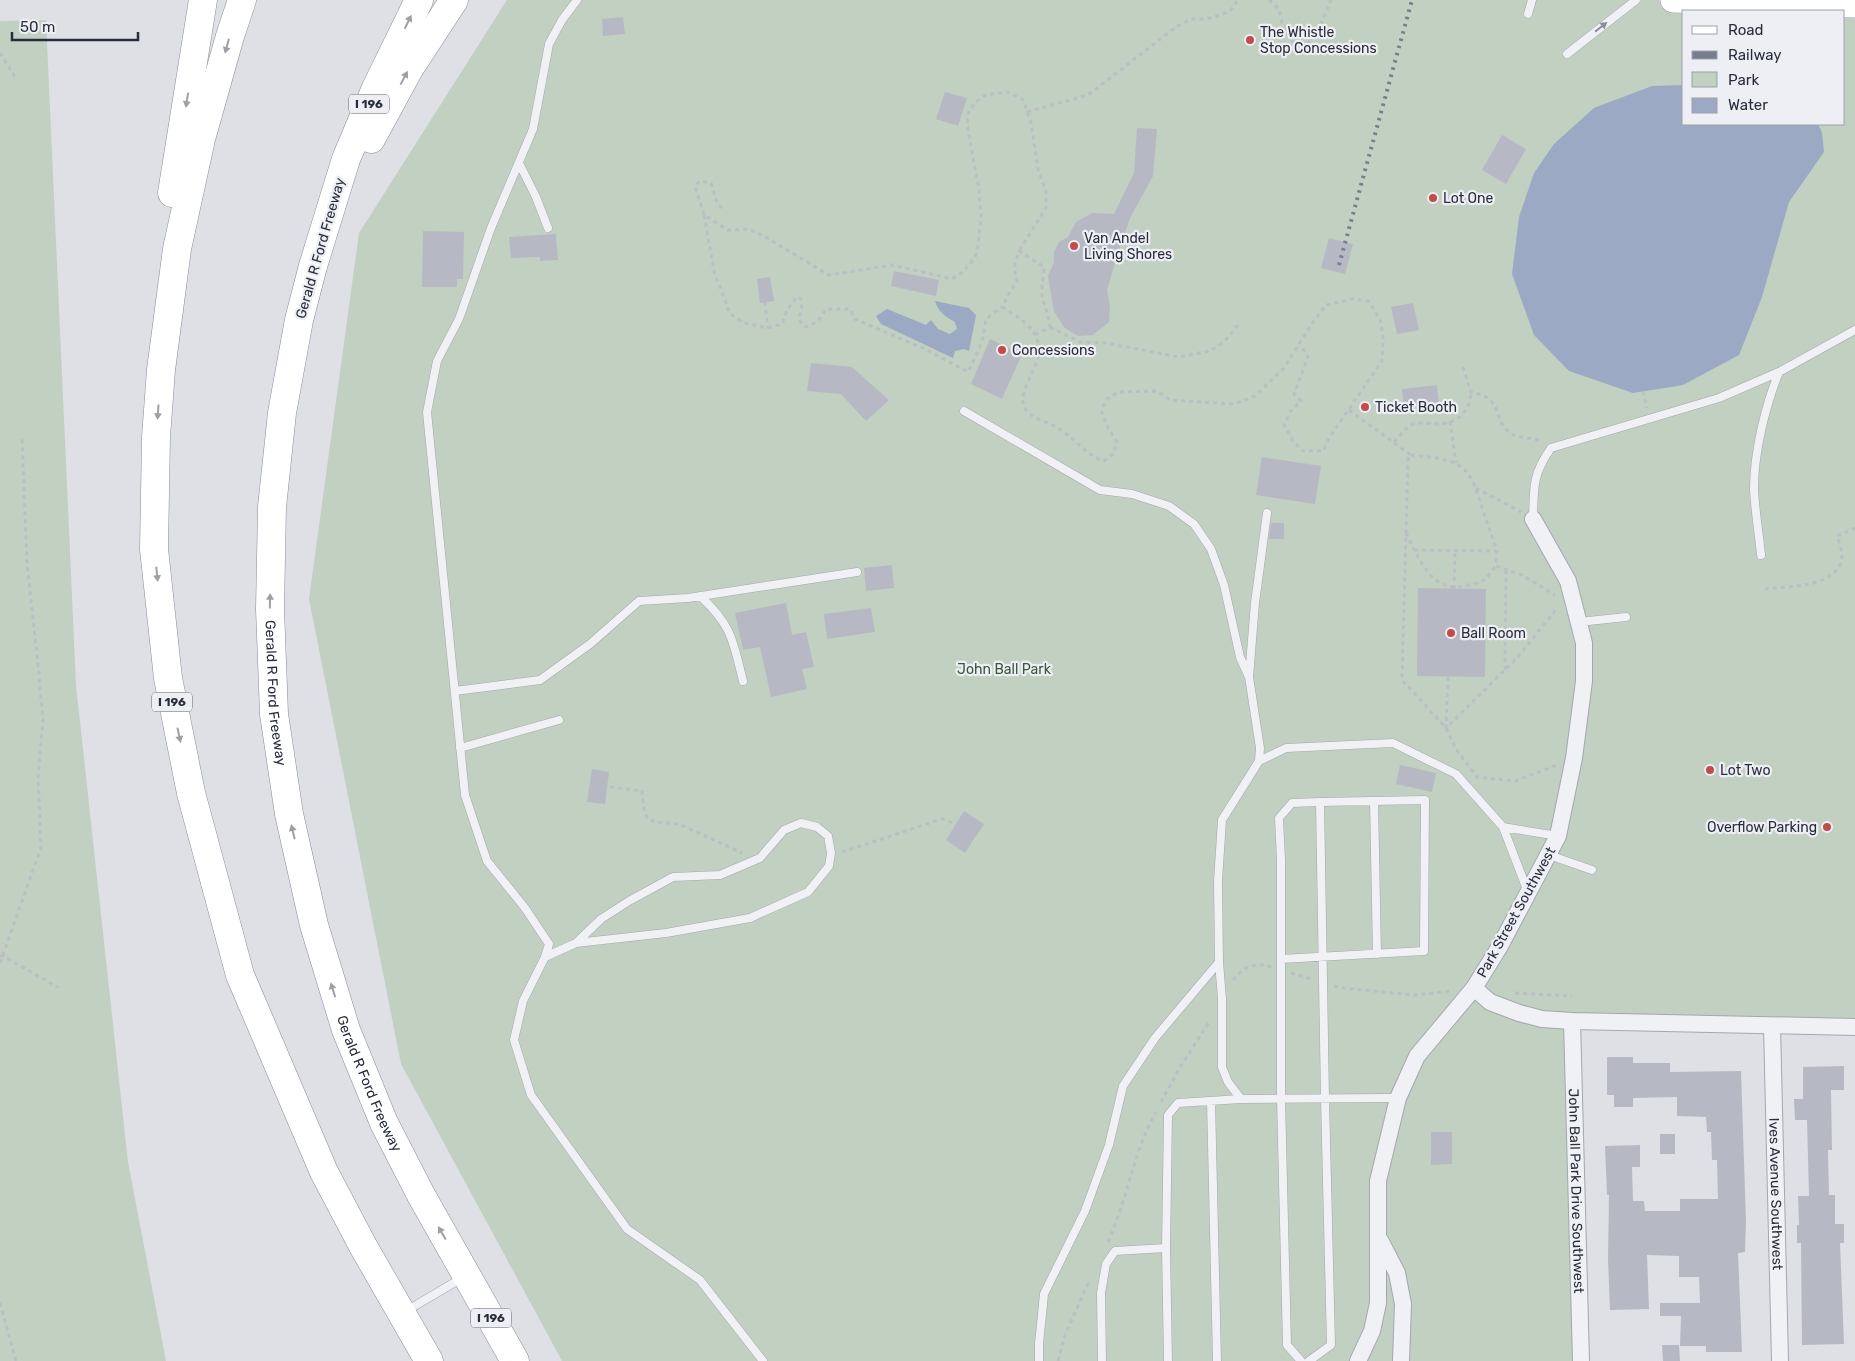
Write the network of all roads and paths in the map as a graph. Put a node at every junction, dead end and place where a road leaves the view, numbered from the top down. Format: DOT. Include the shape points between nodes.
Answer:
graph roads {
  1 [pos="203,0"];
  2 [pos="242,0"];
  3 [pos="419,0"];
  4 [pos="454,0"];
  5 [pos="576,0"];
  6 [pos="1240,0"];
  7 [pos="1269,0"];
  8 [pos="1331,0"];
  9 [pos="1532,0"];
  10 [pos="1636,0"];
  11 [pos="1672,0"];
  12 [pos="1822,3"];
  13 [pos="1855,5"];
  14 [pos="1528,14"];
  15 [pos="0,53"];
  16 [pos="1567,54"];
  17 [pos="16,77"];
  18 [pos="1028,112"];
  19 [pos="519,163"];
  20 [pos="722,208"];
  21 [pos="330,212"];
  22 [pos="704,215"];
  23 [pos="548,228"];
  24 [pos="1019,251"];
  25 [pos="765,302"];
  26 [pos="1004,307"];
  27 [pos="1239,323"];
  28 [pos="1050,327"];
  29 [pos="768,328"];
  30 [pos="1855,330"];
  31 [pos="1035,335"];
  32 [pos="1298,347"];
  33 [pos="1463,367"];
  34 [pos="160,370"];
  35 [pos="1779,372"];
  36 [pos="1643,391"];
  37 [pos="1471,392"];
  38 [pos="1349,410"];
  39 [pos="964,411"];
  40 [pos="1650,419"];
  41 [pos="1450,421"];
  42 [pos="22,438"];
  43 [pos="1394,442"];
  44 [pos="1551,448"];
  45 [pos="1411,456"];
  46 [pos="1456,463"];
  47 [pos="1475,488"];
  48 [pos="1267,513"];
  49 [pos="1534,519"];
  50 [pos="1855,528"];
  51 [pos="1406,532"];
  52 [pos="1414,550"];
  53 [pos="1455,551"];
  54 [pos="1496,551"];
  55 [pos="1761,555"];
  56 [pos="1496,566"];
  57 [pos="1506,570"];
  58 [pos="857,572"];
  59 [pos="1454,589"];
  60 [pos="1765,589"];
  61 [pos="700,596"];
  62 [pos="1569,601"];
  63 [pos="1626,617"];
  64 [pos="1579,622"];
  65 [pos="1505,670"];
  66 [pos="1249,677"];
  67 [pos="1448,677"];
  68 [pos="743,681"];
  69 [pos="455,691"];
  70 [pos="559,720"];
  71 [pos="1446,728"];
  72 [pos="460,748"];
  73 [pos="1574,758"];
  74 [pos="1259,761"];
  75 [pos="610,787"];
  76 [pos="1374,801"];
  77 [pos="1320,802"];
  78 [pos="956,824"];
  79 [pos="1503,828"];
  80 [pos="1558,836"];
  81 [pos="831,853"];
  82 [pos="1549,855"];
  83 [pos="753,861"];
  84 [pos="1592,870"];
  85 [pos="1528,894"];
  86 [pos="576,943"];
  87 [pos="1377,954"];
  88 [pos="2,956"];
  89 [pos="545,957"];
  90 [pos="1323,957"];
  91 [pos="1281,959"];
  92 [pos="1219,962"];
  93 [pos="0,963"];
  94 [pos="59,988"];
  95 [pos="1474,988"];
  96 [pos="1572,1021"];
  97 [pos="1772,1026"];
  98 [pos="1855,1027"];
  99 [pos="1398,1098"];
  100 [pos="1241,1099"];
  101 [pos="1281,1099"];
  102 [pos="1325,1099"];
  103 [pos="1211,1101"];
  104 [pos="1380,1239"];
  105 [pos="1166,1248"];
  106 [pos="466,1275"];
  107 [pos="0,1303"];
  108 [pos="402,1314"];
  109 [pos="16,1361"];
  110 [pos="429,1361"];
  111 [pos="515,1361"];
  112 [pos="763,1361"];
  113 [pos="1039,1361"];
  114 [pos="1102,1361"];
  115 [pos="1168,1361"];
  116 [pos="1217,1361"];
  117 [pos="1301,1361"];
  118 [pos="1309,1361"];
  119 [pos="1358,1361"];
  120 [pos="1401,1361"];
  121 [pos="1581,1361"];
  122 [pos="1780,1361"];
  1 -- 34 [label="highway, one-way" via="154,305"];
  2 -- 34 [label="highway, I 196, one-way" via="202,139 179,239"];
  21 -- 3 [label="highway, Gerald R Ford Freeway / I 196, one-way" via="346,159"];
  21 -- 4 [label="highway, one-way" via="409,69"];
  5 -- 19 [label="lane" via="549,44 533,129"];
  6 -- 18 [label="path" via="1221,15 1191,20 1176,27 1088,95"];
  7 -- 8 [label="path" via="1279,9 1282,23 1297,44 1306,44 1315,37"];
  9 -- 14 [label="lane"];
  16 -- 10 [label="lane, one-way"];
  11 -- 12 [label="main road"];
  12 -- 13 [label="main road"];
  15 -- 17 [label="path"];
  18 -- 22 [label="path" via="1023,100 1008,92 986,95 969,110 980,227 975,258 963,272 952,278 893,265 829,274 762,235 748,229 728,230"];
  18 -- 24 [label="path" via="1038,169 1046,192 1046,208"];
  19 -- 23 [label="lane"];
  19 -- 69 [label="lane" via="491,228 459,319 437,361 427,412"];
  20 -- 22 [label="path" via="717,203 711,182 700,181 695,186"];
  106 -- 21 [label="highway, Gerald R Ford Freeway / I 196, one-way" via="384,1123 344,1021 312,916 289,814 274,714 270,609 273,497 282,413 312,266"];
  22 -- 29 [label="path" via="715,276 730,314 744,323"];
  24 -- 26 [label="path" via="1014,267 1017,281"];
  24 -- 28 [label="path" via="1044,267 1042,294"];
  25 -- 29 [label="path"];
  26 -- 29 [label="path" via="990,314 968,372 927,350 855,319 850,309 826,309 820,319 805,327 799,320 802,304 797,297 782,324"];
  26 -- 31 [label="path"];
  27 -- 28 [label="path" via="1225,341 1210,351 1179,357 1106,343 1080,342"];
  28 -- 31 [label="path"];
  30 -- 35 [label="lane"];
  31 -- 32 [label="path" via="1038,351 1035,369 1023,398 1024,407 1030,414 1060,429 1092,457 1104,461 1114,452 1116,442 1101,410 1108,398 1119,392 1157,391 1170,400 1234,404 1255,396 1284,368"];
  32 -- 38 [label="path" via="1308,357 1294,394 1300,401 1284,425 1293,441 1303,451 1323,451"];
  32 -- 38 [label="path" via="1326,305 1352,299 1368,301 1380,318 1382,361"];
  33 -- 37 [label="path"];
  34 -- 108 [label="highway, I 196, one-way" via="154,549 168,678 191,793 240,975 324,1172"];
  35 -- 40 [label="lane" via="1719,398"];
  35 -- 55 [label="lane" via="1759,439 1754,489"];
  36 -- 40 [label="path"];
  37 -- 41 [label="path" via="1468,410"];
  37 -- 44 [label="path" via="1494,402 1503,426 1513,434 1540,440"];
  38 -- 43 [label="path"];
  39 -- 66 [label="lane" via="1100,490 1132,494 1169,506 1194,524 1211,549 1224,584 1240,657"];
  40 -- 44 [label="lane"];
  41 -- 43 [label="path" via="1411,425"];
  41 -- 46 [label="path"];
  42 -- 88 [label="path" via="27,563 43,721 38,778 41,848"];
  43 -- 45 [label="path"];
  44 -- 49 [label="lane" via="1540,464 1534,487"];
  45 -- 46 [label="path"];
  45 -- 51 [label="path" via="1408,460"];
  46 -- 47 [label="path" via="1465,470"];
  47 -- 49 [label="path"];
  47 -- 54 [label="path"];
  48 -- 66 [label="lane"];
  49 -- 62 [label="street, Park Street Southwest" via="1568,581"];
  50 -- 60 [label="path" via="1837,536 1842,555 1838,568 1824,579 1800,587"];
  51 -- 52 [label="path"];
  51 -- 71 [label="path" via="1402,680"];
  52 -- 53 [label="path"];
  52 -- 59 [label="path" via="1441,584"];
  53 -- 54 [label="path"];
  53 -- 59 [label="path"];
  54 -- 56 [label="path"];
  56 -- 57 [label="path"];
  56 -- 59 [label="path" via="1483,582"];
  57 -- 62 [label="path" via="1522,575"];
  57 -- 65 [label="path"];
  58 -- 61 [label="lane"];
  61 -- 68 [label="lane" via="717,611 731,634"];
  61 -- 69 [label="lane" via="638,601 590,644 540,680"];
  62 -- 64 [label="street, Park Street Southwest"];
  62 -- 65 [label="path"];
  63 -- 64 [label="lane"];
  64 -- 73 [label="street, Park Street Southwest" via="1584,643 1584,681"];
  65 -- 71 [label="path"];
  66 -- 74 [label="lane" via="1260,748"];
  67 -- 71 [label="path"];
  69 -- 72 [label="lane"];
  70 -- 72 [label="lane"];
  71 -- 73 [label="path" via="1456,749 1477,777 1515,781"];
  72 -- 89 [label="lane" via="465,795 487,861 549,944"];
  73 -- 80 [label="street, Park Street Southwest"];
  74 -- 79 [label="lane" via="1286,748 1394,743 1456,774"];
  74 -- 92 [label="lane" via="1222,820 1218,881"];
  75 -- 83 [label="path" via="642,791 648,818 655,822 679,824 742,852"];
  76 -- 77 [label="lane"];
  76 -- 87 [label="lane"];
  76 -- 87 [label="lane" via="1425,800 1424,951"];
  77 -- 90 [label="lane"];
  77 -- 91 [label="lane" via="1292,803 1279,818"];
  78 -- 81 [label="path" via="942,819"];
  79 -- 80 [label="lane"];
  79 -- 85 [label="lane"];
  80 -- 82 [label="street, Park Street Southwest"];
  81 -- 83 [label="lane" via="828,836 817,827 800,824 784,830 760,858"];
  81 -- 86 [label="lane" via="829,866 808,892 750,918 666,933"];
  82 -- 84 [label="lane"];
  82 -- 85 [label="street, Park Street Southwest"];
  83 -- 86 [label="lane" via="720,875 673,876 601,919"];
  85 -- 95 [label="street, Park Street Southwest"];
  86 -- 89 [label="lane"];
  87 -- 90 [label="lane"];
  88 -- 93 [label="path"];
  88 -- 94 [label="path"];
  89 -- 112 [label="lane" via="523,1001 514,1040 531,1095 627,1229 700,1280"];
  90 -- 91 [label="lane"];
  90 -- 102 [label="lane"];
  91 -- 101 [label="lane"];
  92 -- 100 [label="lane" via="1222,1067"];
  92 -- 113 [label="lane" via="1155,1038 1123,1086 1109,1145 1085,1211 1044,1294"];
  95 -- 96 [label="street, Park Street Southwest" via="1490,1002 1519,1013"];
  95 -- 99 [label="street" via="1417,1056"];
  96 -- 97 [label="street, Park Street Southwest"];
  96 -- 121 [label="street, John Ball Park Drive Southwest"];
  97 -- 98 [label="street, Park Street Southwest"];
  97 -- 122 [label="street, Ives Avenue Southwest"];
  99 -- 102 [label="lane"];
  99 -- 104 [label="street" via="1378,1180"];
  100 -- 101 [label="lane"];
  100 -- 103 [label="lane"];
  101 -- 102 [label="lane"];
  101 -- 117 [label="lane" via="1287,1345"];
  102 -- 118 [label="lane" via="1331,1345"];
  103 -- 105 [label="lane" via="1178,1103 1168,1115"];
  103 -- 116 [label="lane"];
  104 -- 119 [label="street" via="1378,1303 1372,1331"];
  104 -- 120 [label="street" via="1397,1272 1403,1304"];
  105 -- 114 [label="lane" via="1115,1251 1106,1264 1101,1293"];
  105 -- 115 [label="lane"];
  106 -- 108 [label="lane"];
  106 -- 111 [label="highway, Gerald R Ford Freeway / I 196"];
  107 -- 109 [label="path"];
  108 -- 110 [label="highway, I 196"];
}
